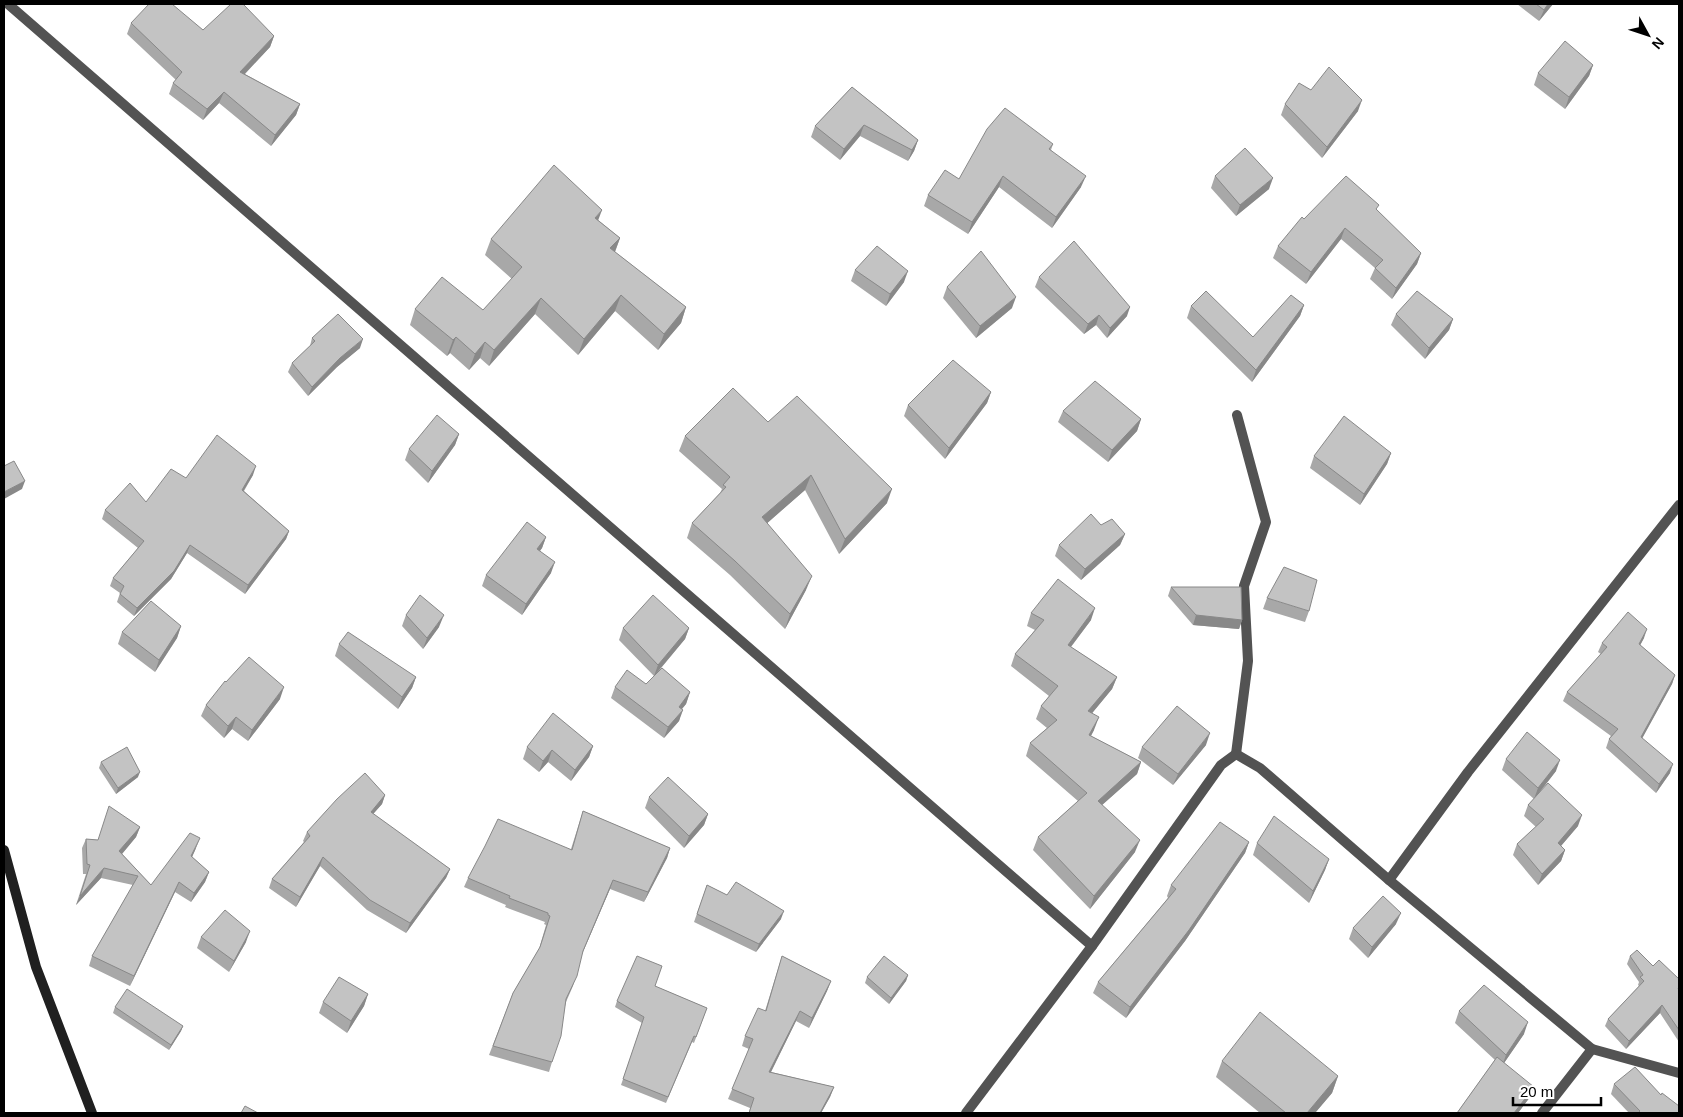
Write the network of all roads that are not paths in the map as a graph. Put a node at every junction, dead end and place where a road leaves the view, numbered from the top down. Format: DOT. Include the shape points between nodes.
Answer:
graph roads {
  1 [pos="8,4"];
  2 [pos="1236,415"];
  3 [pos="1679,505"];
  4 [pos="1236,754"];
  5 [pos="4,850"];
  6 [pos="1389,880"];
  7 [pos="1092,946"];
  8 [pos="1592,1049"];
  9 [pos="1679,1073"];
  10 [pos="92,1113"];
  11 [pos="966,1113"];
  12 [pos="1542,1113"];
  1 -- 7 [label="street"];
  2 -- 4 [label="street" via="1266,522 1244,586 1248,661"];
  3 -- 6 [label="street" via="1468,772"];
  4 -- 6 [label="street" via="1260,768"];
  4 -- 7 [label="street" via="1220,765"];
  5 -- 10 [label="main road" via="36,967"];
  6 -- 8 [label="street"];
  7 -- 11 [label="street"];
  8 -- 9 [label="street"];
  8 -- 12 [label="street"];
}
